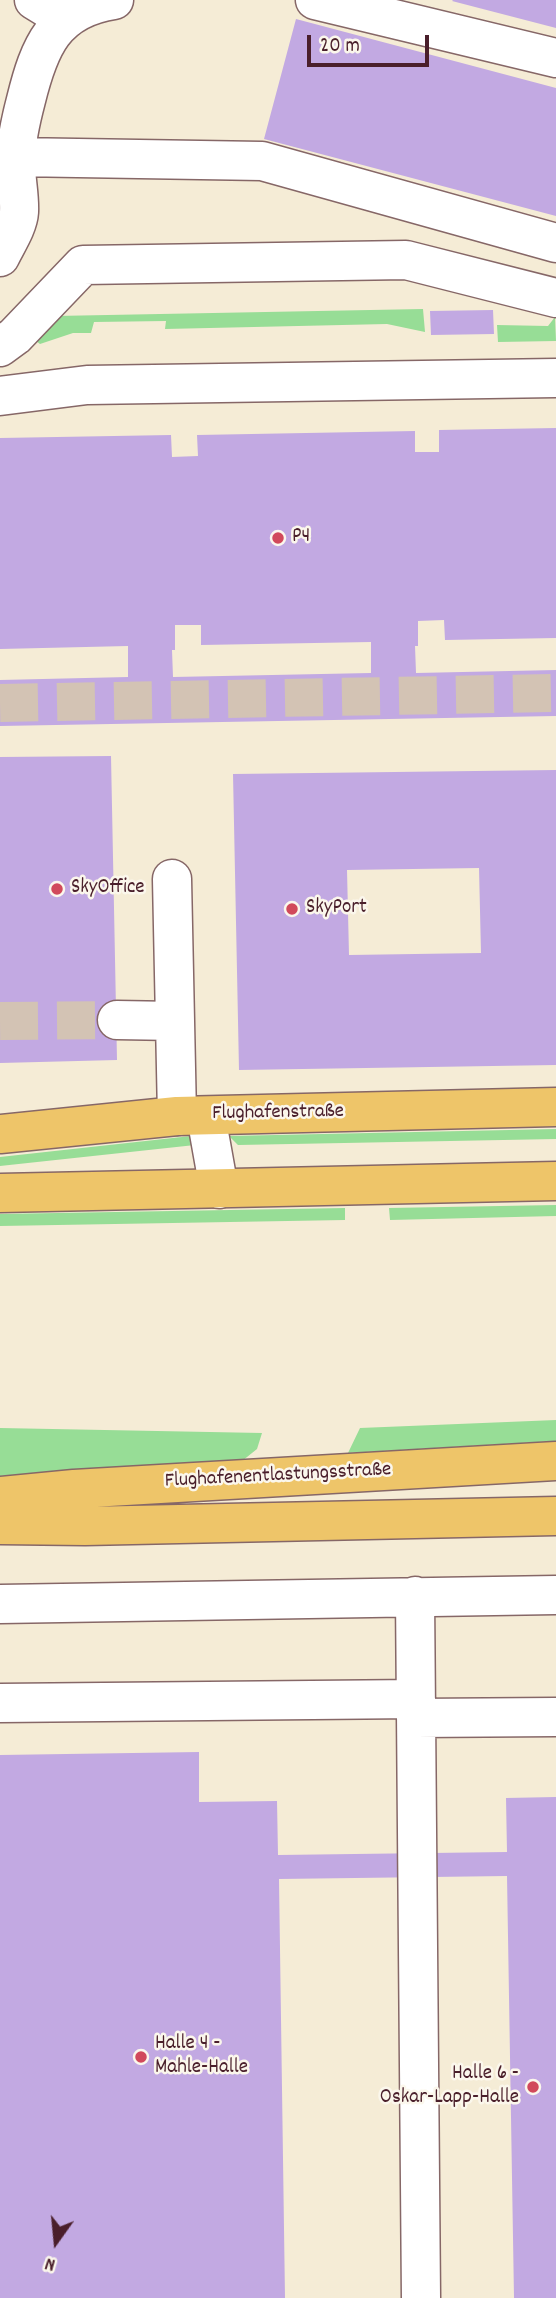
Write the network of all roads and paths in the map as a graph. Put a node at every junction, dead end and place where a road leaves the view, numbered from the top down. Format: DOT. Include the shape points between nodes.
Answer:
graph roads {
  1 [pos="114,0"];
  2 [pos="315,0"];
  3 [pos="50,10"];
  4 [pos="556,58"];
  5 [pos="16,157"];
  6 [pos="556,243"];
  7 [pos="0,257"];
  8 [pos="556,299"];
  9 [pos="0,347"];
  10 [pos="556,378"];
  11 [pos="395,379"];
  12 [pos="0,396"];
  13 [pos="556,397"];
  14 [pos="172,879"];
  15 [pos="117,1020"];
  16 [pos="175,1021"];
  17 [pos="556,1107"];
  18 [pos="191,1116"];
  19 [pos="0,1134"];
  20 [pos="556,1181"];
  21 [pos="219,1189"];
  22 [pos="0,1193"];
  23 [pos="556,1461"];
  24 [pos="0,1496"];
  25 [pos="556,1516"];
  26 [pos="0,1525"];
  27 [pos="556,1595"];
  28 [pos="415,1596"];
  29 [pos="0,1604"];
  30 [pos="0,1703"];
  31 [pos="416,1709"];
  32 [pos="556,1717"];
  33 [pos="421,2298"];
  1 -- 3 [label="street"];
  2 -- 4 [label="street"];
  3 -- 5 [label="street" via="48,40 35,63"];
  5 -- 6 [label="street" via="262,161"];
  5 -- 7 [label="street" via="19,215"];
  8 -- 9 [label="street" via="406,260 83,265"];
  10 -- 11 [label="street"];
  11 -- 12 [label="street" via="87,386"];
  11 -- 13 [label="street" via="443,398"];
  14 -- 16 [label="street"];
  15 -- 16 [label="street"];
  16 -- 18 [label="street"];
  17 -- 18 [label="main road, Flughafenstraße"];
  18 -- 19 [label="main road, Flughafenstraße"];
  18 -- 21 [label="street"];
  20 -- 21 [label="main road"];
  21 -- 22 [label="main road"];
  23 -- 24 [label="main road, Flughafenentlastungsstraße"];
  25 -- 26 [label="main road, Flughafenentlastungsstraße"];
  27 -- 28 [label="street"];
  28 -- 29 [label="street"];
  28 -- 31 [label="street"];
  30 -- 31 [label="street"];
  31 -- 32 [label="street"];
  31 -- 33 [label="street"];
}
